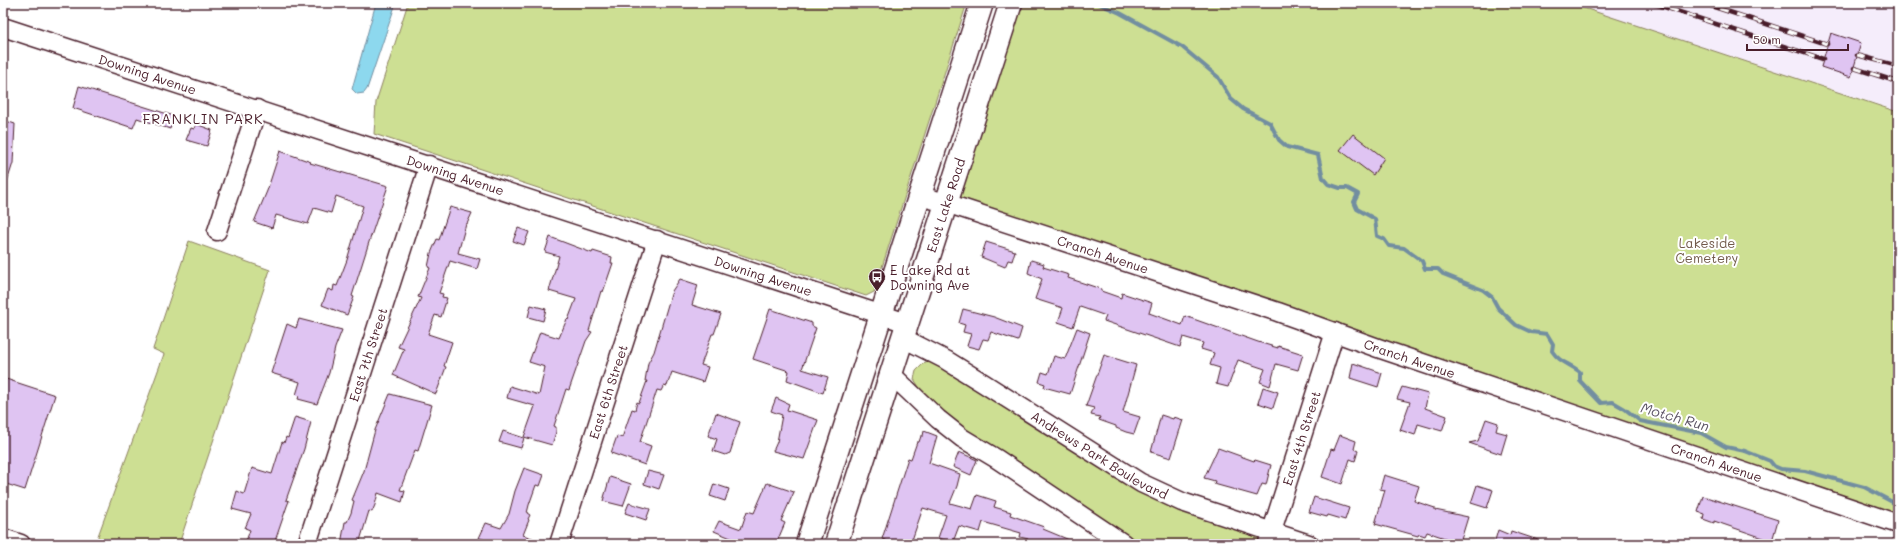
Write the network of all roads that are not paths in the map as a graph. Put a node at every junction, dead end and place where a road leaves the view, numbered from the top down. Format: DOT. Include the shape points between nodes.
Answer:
graph roads {
  1 [pos="982,3"];
  2 [pos="1011,3"];
  3 [pos="3,27"];
  4 [pos="257,109"];
  5 [pos="429,165"];
  6 [pos="920,196"];
  7 [pos="946,203"];
  8 [pos="218,231"];
  9 [pos="656,240"];
  10 [pos="882,314"];
  11 [pos="905,330"];
  12 [pos="1335,332"];
  13 [pos="891,374"];
  14 [pos="1898,524"];
  15 [pos="3,538"];
  16 [pos="1269,538"];
  17 [pos="21,544"];
  18 [pos="307,544"];
  19 [pos="559,544"];
  20 [pos="807,544"];
  21 [pos="836,544"];
  22 [pos="1124,544"];
  23 [pos="1309,544"];
  1 -- 6 [label="main road"];
  2 -- 7 [label="main road, East Lake Road"];
  3 -- 4 [label="street, Downing Avenue"];
  4 -- 5 [label="street, Downing Avenue"];
  4 -- 8 [label="street"];
  5 -- 9 [label="street, Downing Avenue"];
  5 -- 18 [label="street, East 7th Street"];
  6 -- 7 [label="street, Cranch Avenue"];
  6 -- 10 [label="main road"];
  7 -- 11 [label="main road, East Lake Road"];
  7 -- 12 [label="street, Cranch Avenue"];
  9 -- 10 [label="street, Downing Avenue"];
  9 -- 19 [label="street, East 6th Street"];
  10 -- 11 [label="street, Downing Avenue"];
  10 -- 20 [label="main road"];
  11 -- 13 [label="main road, East Lake Road"];
  11 -- 16 [label="street, Andrews Park Boulevard" via="959,368 1141,483"];
  12 -- 14 [label="street, Cranch Avenue"];
  12 -- 16 [label="street, East 4th Street"];
  13 -- 21 [label="main road, East Lake Road"];
  13 -- 22 [label="street" via="962,438"];
  15 -- 17 [label="street"];
  16 -- 23 [label="street, Andrews Park Boulevard"];
}
